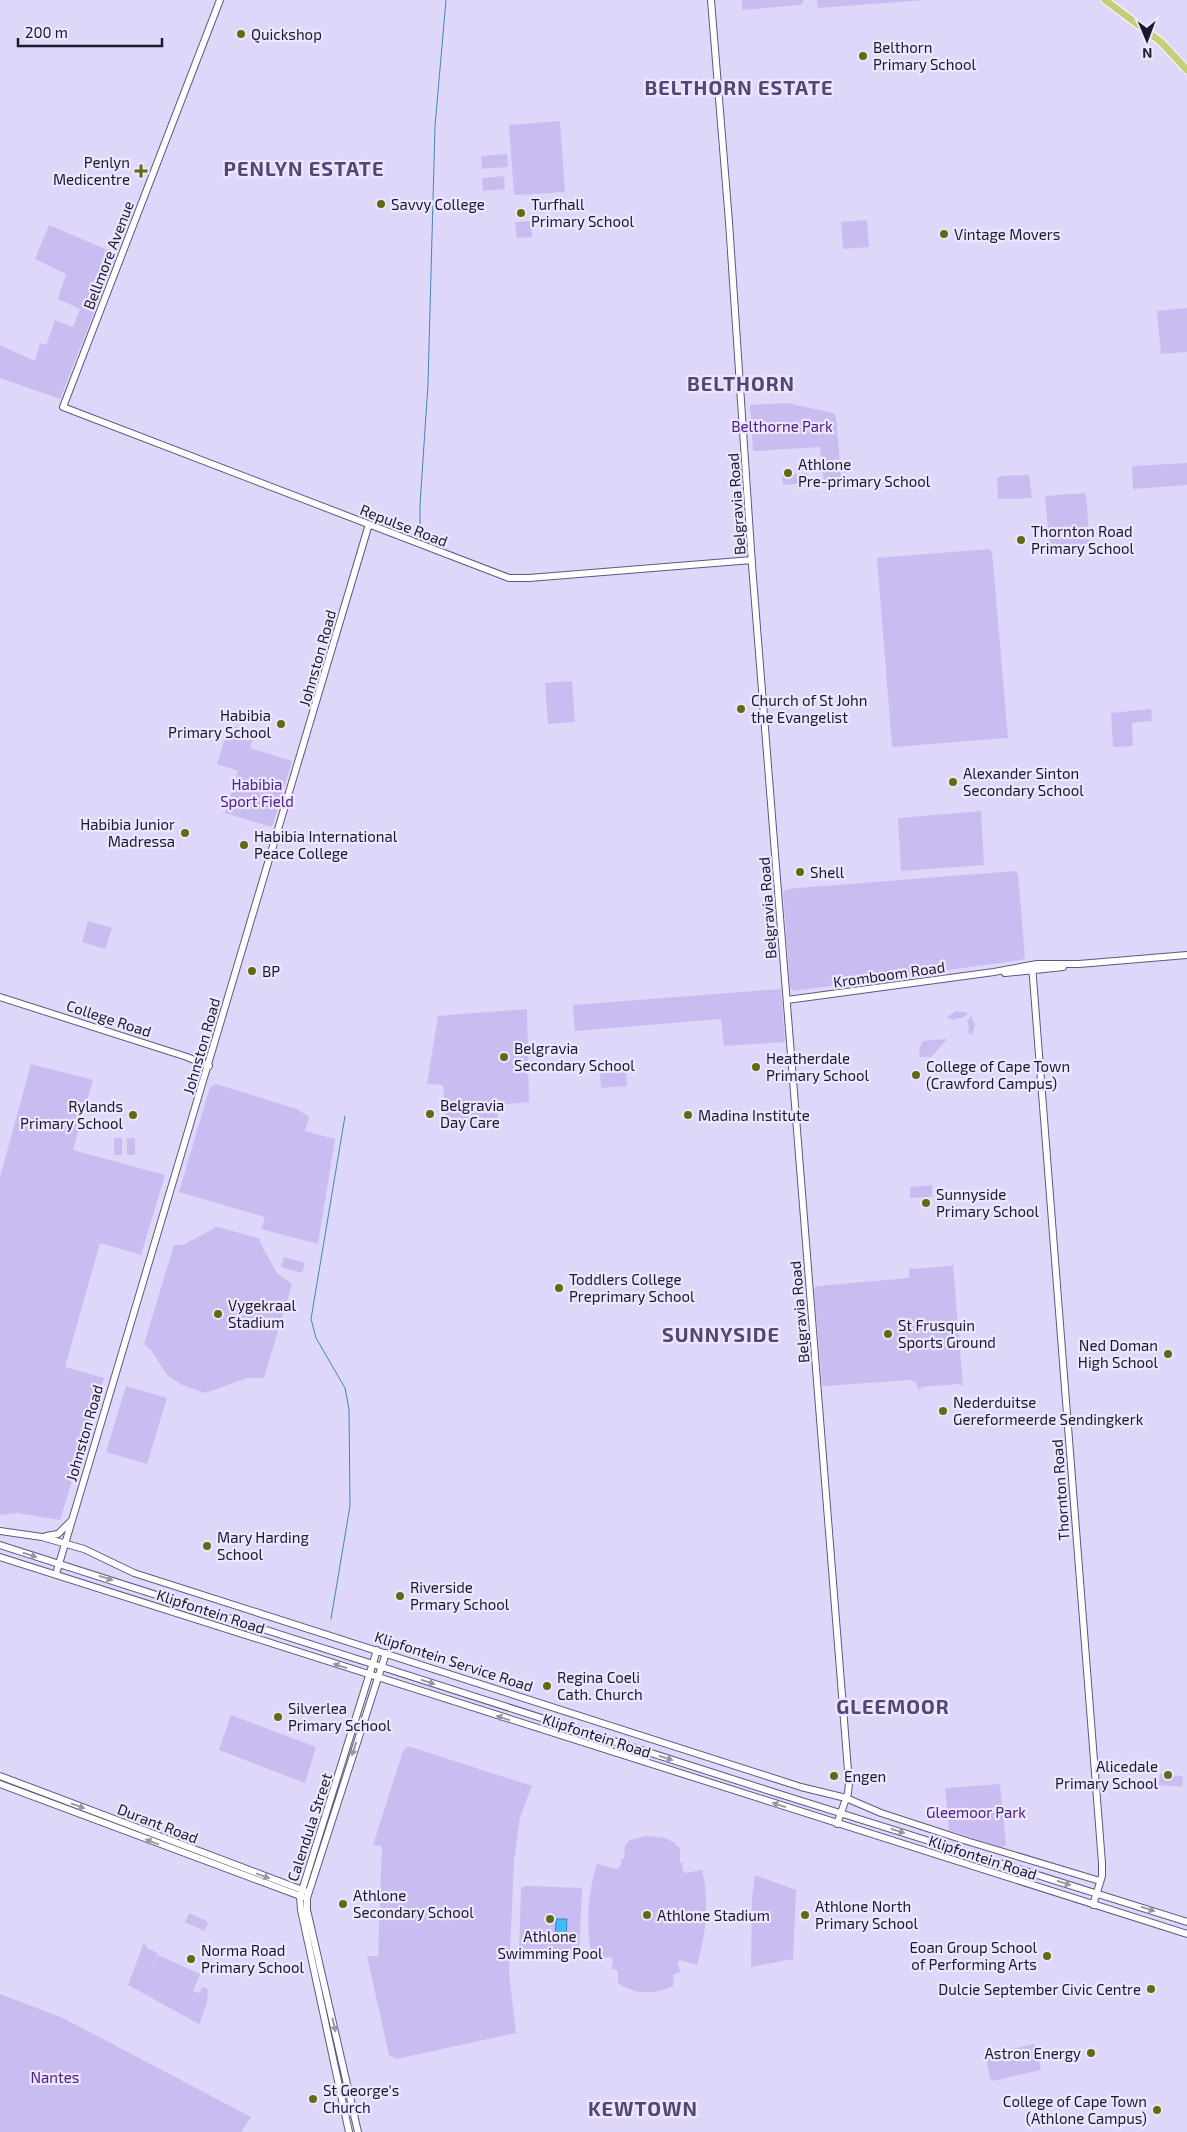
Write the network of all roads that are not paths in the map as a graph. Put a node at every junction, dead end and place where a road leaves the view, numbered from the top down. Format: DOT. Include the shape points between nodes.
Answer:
graph roads {
  1 [pos="220,0"];
  2 [pos="712,0"];
  3 [pos="1106,0"];
  4 [pos="1187,70"];
  5 [pos="63,407"];
  6 [pos="369,524"];
  7 [pos="752,560"];
  8 [pos="1187,955"];
  9 [pos="1032,967"];
  10 [pos="0,997"];
  11 [pos="787,1000"];
  12 [pos="209,1066"];
  13 [pos="72,1520"];
  14 [pos="0,1531"];
  15 [pos="42,1537"];
  16 [pos="66,1543"];
  17 [pos="0,1545"];
  18 [pos="0,1557"];
  19 [pos="59,1564"];
  20 [pos="56,1574"];
  21 [pos="378,1650"];
  22 [pos="386,1652"];
  23 [pos="373,1664"];
  24 [pos="382,1667"];
  25 [pos="370,1676"];
  26 [pos="379,1678"];
  27 [pos="0,1776"];
  28 [pos="0,1784"];
  29 [pos="338,1788"];
  30 [pos="846,1798"];
  31 [pos="841,1813"];
  32 [pos="838,1824"];
  33 [pos="239,1871"];
  34 [pos="1100,1881"];
  35 [pos="304,1894"];
  36 [pos="1097,1894"];
  37 [pos="1093,1905"];
  38 [pos="1187,1922"];
  39 [pos="1187,1934"];
  40 [pos="349,2132"];
  41 [pos="358,2132"];
  1 -- 5 [label="street, Bellmore Avenue"];
  2 -- 7 [label="street, Belgravia Road"];
  3 -- 4 [label="main road" via="1161,42"];
  5 -- 6 [label="street, Repulse Road"];
  6 -- 7 [label="street, Repulse Road" via="516,579"];
  6 -- 12 [label="street, Johnston Road"];
  7 -- 11 [label="street, Belgravia Road"];
  8 -- 9 [label="street, Kromboom Road"];
  9 -- 11 [label="street, Kromboom Road"];
  9 -- 34 [label="street, Thornton Road" via="1101,1840 1103,1869"];
  10 -- 12 [label="street, College Road"];
  11 -- 30 [label="street, Belgravia Road" via="848,1779"];
  12 -- 13 [label="street, Johnston Road"];
  13 -- 15 [label="street" via="58,1534"];
  13 -- 16 [label="street, Johnston Road"];
  14 -- 15 [label="street, Klipfontein Service Road"];
  15 -- 16 [label="street, Klipfontein Service Road"];
  16 -- 19 [label="street, Johnston Road"];
  16 -- 21 [label="street, Klipfontein Service Road" via="93,1552 134,1573"];
  17 -- 19 [label="street, Klipfontein Road, one-way"];
  18 -- 20 [label="street, Klipfontein Road"];
  19 -- 20 [label="street, Johnston Road"];
  19 -- 23 [label="street, Klipfontein Road, one-way"];
  25 -- 20 [label="street, Klipfontein Road, one-way"];
  21 -- 22 [label="street, Klipfontein Service Road"];
  21 -- 23 [label="street, Calendula Street"];
  22 -- 24 [label="street, Calendula Street"];
  22 -- 30 [label="street, Klipfontein Service Road" via="801,1787"];
  23 -- 24 [label="street, Klipfontein Road"];
  23 -- 25 [label="street, Calendula Street"];
  24 -- 26 [label="street, Calendula Street"];
  24 -- 31 [label="street, Klipfontein Road, one-way"];
  25 -- 26 [label="street, Klipfontein Road"];
  25 -- 29 [label="street, Calendula Street"];
  26 -- 29 [label="street, Calendula Street, one-way"];
  32 -- 26 [label="street, Klipfontein Road, one-way"];
  27 -- 33 [label="street, Durant Road, one-way"];
  33 -- 28 [label="street, Durant Road, one-way"];
  29 -- 35 [label="street, Calendula Street"];
  30 -- 31 [label="street, Belgravia Road"];
  30 -- 34 [label="street, Klipfontein Service Road" via="970,1842"];
  31 -- 32 [label="street, Belgravia Road"];
  31 -- 36 [label="street, Klipfontein Road, one-way"];
  32 -- 37 [label="street, Klipfontein Road"];
  33 -- 35 [label="street, Durant Road"];
  34 -- 36 [label="street, Thornton Road"];
  35 -- 40 [label="street, Calendula Street" via="301,1910"];
  35 -- 41 [label="street, Calendula Street, one-way"];
  36 -- 37 [label="street, Thornton Road"];
  36 -- 38 [label="street, Klipfontein Road, one-way"];
  37 -- 39 [label="street, Klipfontein Road"];
}
